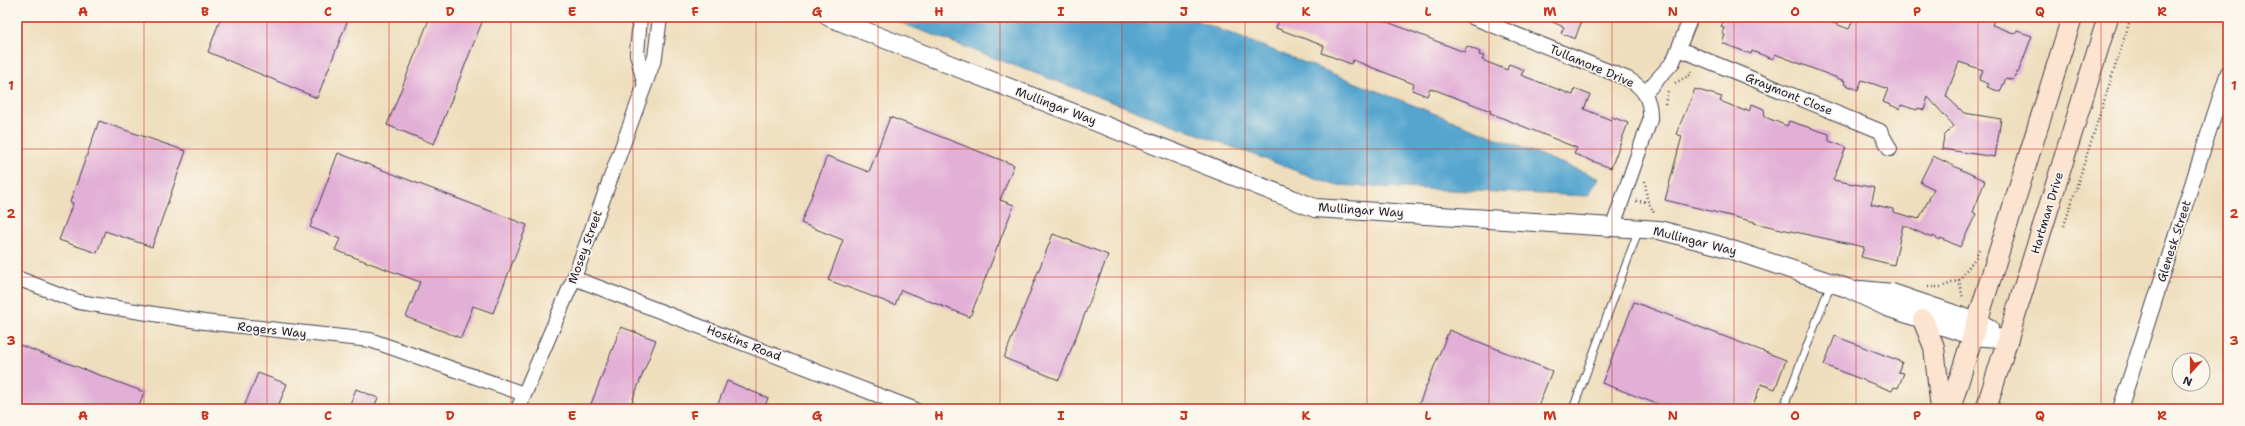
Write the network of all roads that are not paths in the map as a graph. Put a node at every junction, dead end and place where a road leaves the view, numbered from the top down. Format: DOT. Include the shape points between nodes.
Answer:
graph roads {
  1 [pos="640,17"];
  2 [pos="660,17"];
  3 [pos="830,17"];
  4 [pos="1472,17"];
  5 [pos="1691,17"];
  6 [pos="2072,17"];
  7 [pos="2108,17"];
  8 [pos="1490,20"];
  9 [pos="1679,48"];
  10 [pos="2228,72"];
  11 [pos="644,82"];
  12 [pos="1645,93"];
  13 [pos="1890,149"];
  14 [pos="1613,226"];
  15 [pos="1639,228"];
  16 [pos="17,278"];
  17 [pos="574,278"];
  18 [pos="1839,286"];
  19 [pos="1923,320"];
  20 [pos="1970,325"];
  21 [pos="2009,338"];
  22 [pos="524,394"];
  23 [pos="518,409"];
  24 [pos="914,409"];
  25 [pos="1572,409"];
  26 [pos="1783,409"];
  27 [pos="1941,409"];
  28 [pos="1950,409"];
  29 [pos="1986,409"];
  30 [pos="2120,409"];
  1 -- 11 [label="street" via="637,54"];
  2 -- 11 [label="street, Mosey Street" via="655,57"];
  3 -- 14 [label="street, Mullingar Way" via="1315,208"];
  4 -- 8 [label="street, Tullamore Drive"];
  5 -- 9 [label="street"];
  6 -- 20 [label="main road"];
  7 -- 21 [label="main road, Hartman Drive"];
  8 -- 12 [label="street, Tullamore Drive" via="1628,79 1638,84"];
  9 -- 12 [label="street" via="1666,72"];
  9 -- 13 [label="street, Graymont Close" via="1880,131"];
  10 -- 30 [label="street, Glenesk Street"];
  11 -- 17 [label="street, Mosey Street"];
  12 -- 14 [label="street, Tullamore Drive" via="1651,105 1650,120"];
  14 -- 15 [label="street, Mullingar Way"];
  15 -- 18 [label="street, Mullingar Way" via="1659,230 1717,245"];
  15 -- 25 [label="lane"];
  16 -- 22 [label="street, Rogers Way" via="79,302 204,322 370,340"];
  17 -- 22 [label="street, Mosey Street"];
  17 -- 24 [label="street, Hoskins Road"];
  18 -- 19 [label="street, Mullingar Way" via="1887,308"];
  18 -- 20 [label="street, Mullingar Way" via="1892,294"];
  18 -- 26 [label="lane"];
  19 -- 20 [label="street, Mullingar Way"];
  19 -- 27 [label="main road" via="1934,347"];
  20 -- 21 [label="street, Mullingar Way"];
  20 -- 28 [label="main road"];
  21 -- 29 [label="main road, Hartman Drive"];
  22 -- 23 [label="street, Mosey Street"];
}
